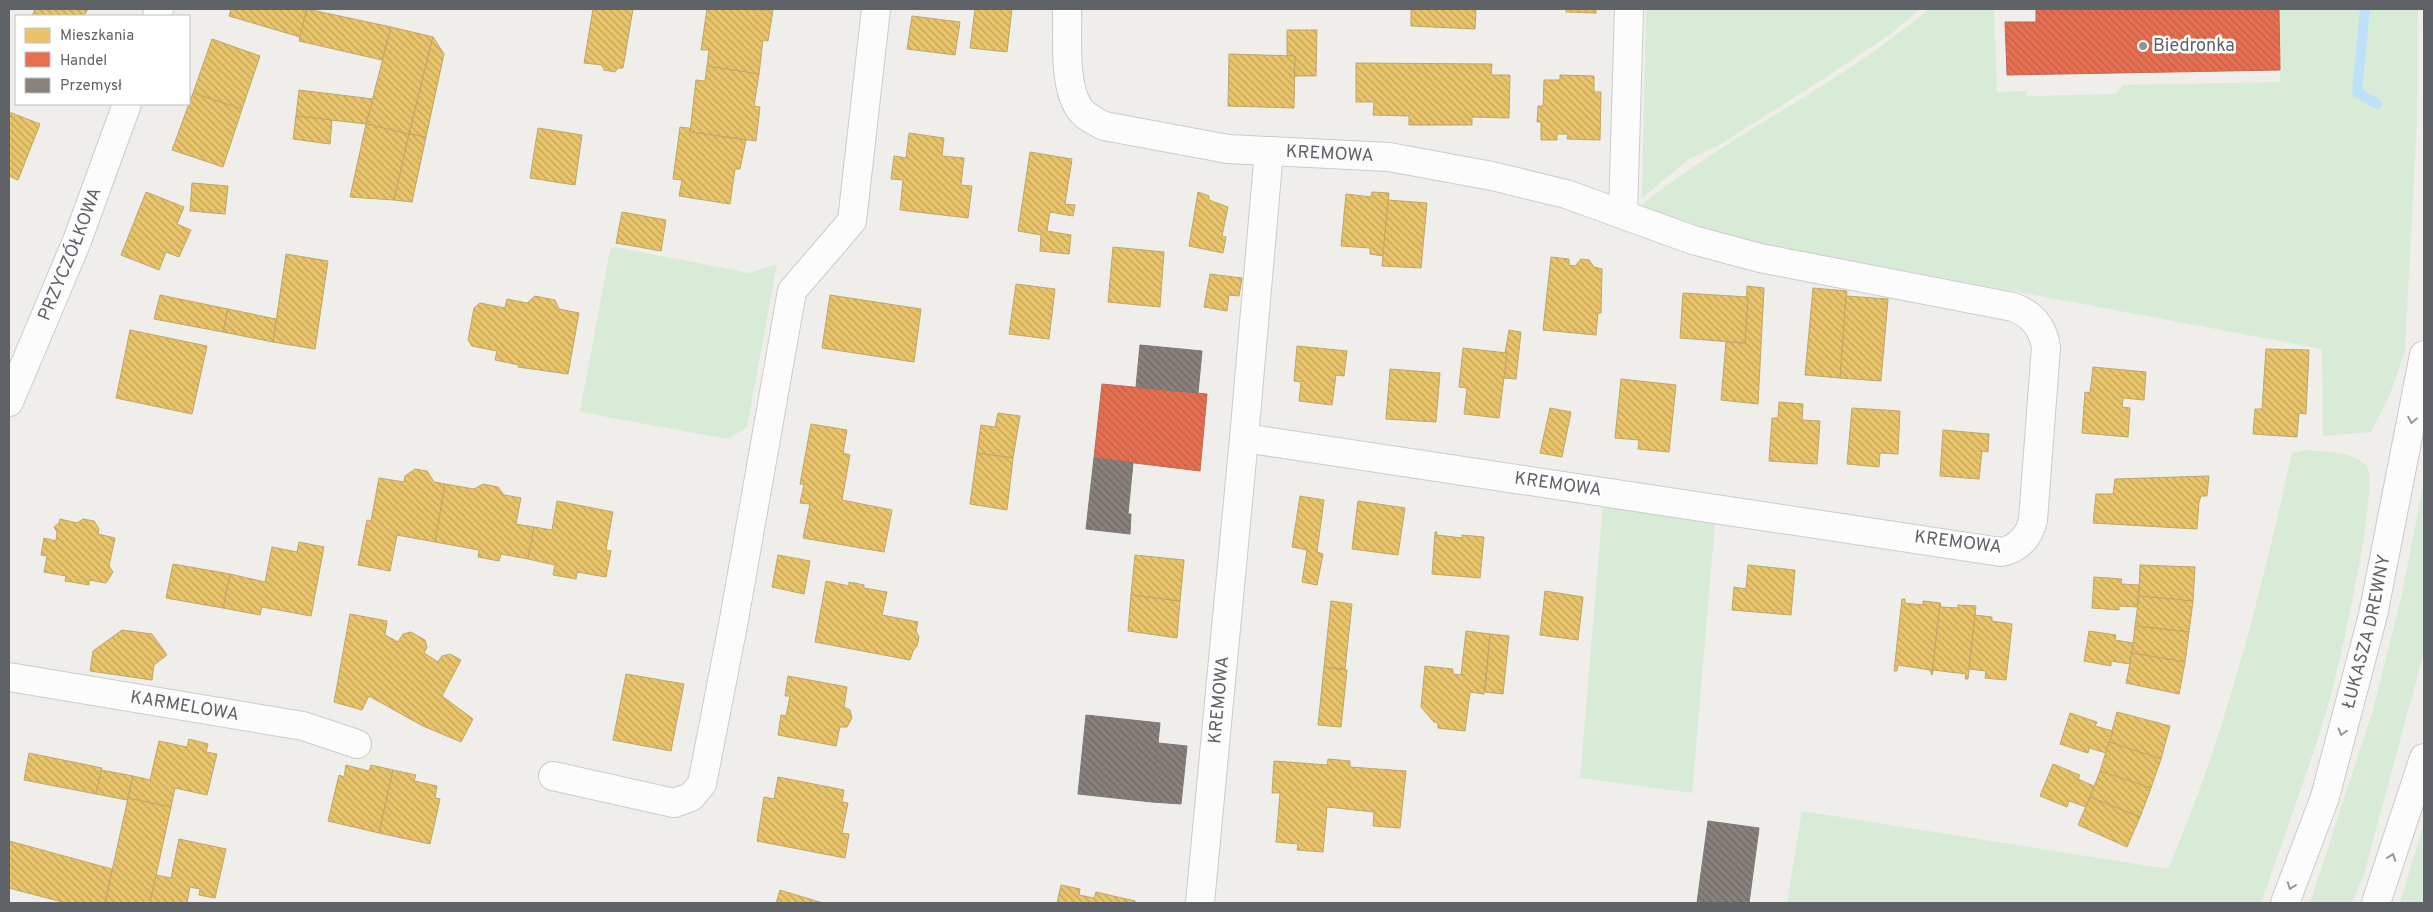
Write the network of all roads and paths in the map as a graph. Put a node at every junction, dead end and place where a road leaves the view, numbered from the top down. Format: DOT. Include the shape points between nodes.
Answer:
graph roads {
  1 [pos="876,9"];
  2 [pos="1067,9"];
  3 [pos="1629,9"];
  4 [pos="127,105"];
  5 [pos="1269,150"];
  6 [pos="1623,214"];
  7 [pos="2424,355"];
  8 [pos="9,402"];
  9 [pos="1244,438"];
  10 [pos="9,677"];
  11 [pos="357,744"];
  12 [pos="2424,758"];
  13 [pos="553,776"];
  14 [pos="1200,903"];
  15 [pos="2285,903"];
  16 [pos="2376,903"];
  1 -- 13 [label="street" via="852,221 792,291 702,784 691,797 674,803"];
  2 -- 5 [label="street, KREMOWA" via="1070,87 1080,109 1091,119 1119,129 1228,149"];
  3 -- 6 [label="street"];
  4 -- 8 [label="street, PRZYCZÓŁKOWA" via="77,241"];
  5 -- 6 [label="street, KREMOWA" via="1389,157 1566,194"];
  5 -- 9 [label="street, KREMOWA"];
  6 -- 9 [label="street, KREMOWA" via="1693,240 1760,258 2014,307 2034,319 2046,347 2033,520 2020,544 2001,552"];
  7 -- 15 [label="street, ŁUKASZA DREWNY, one-way" via="2374,615 2325,797"];
  9 -- 14 [label="street, KREMOWA"];
  10 -- 11 [label="street, KARMELOWA" via="304,726"];
  16 -- 12 [label="street, one-way"];
}
